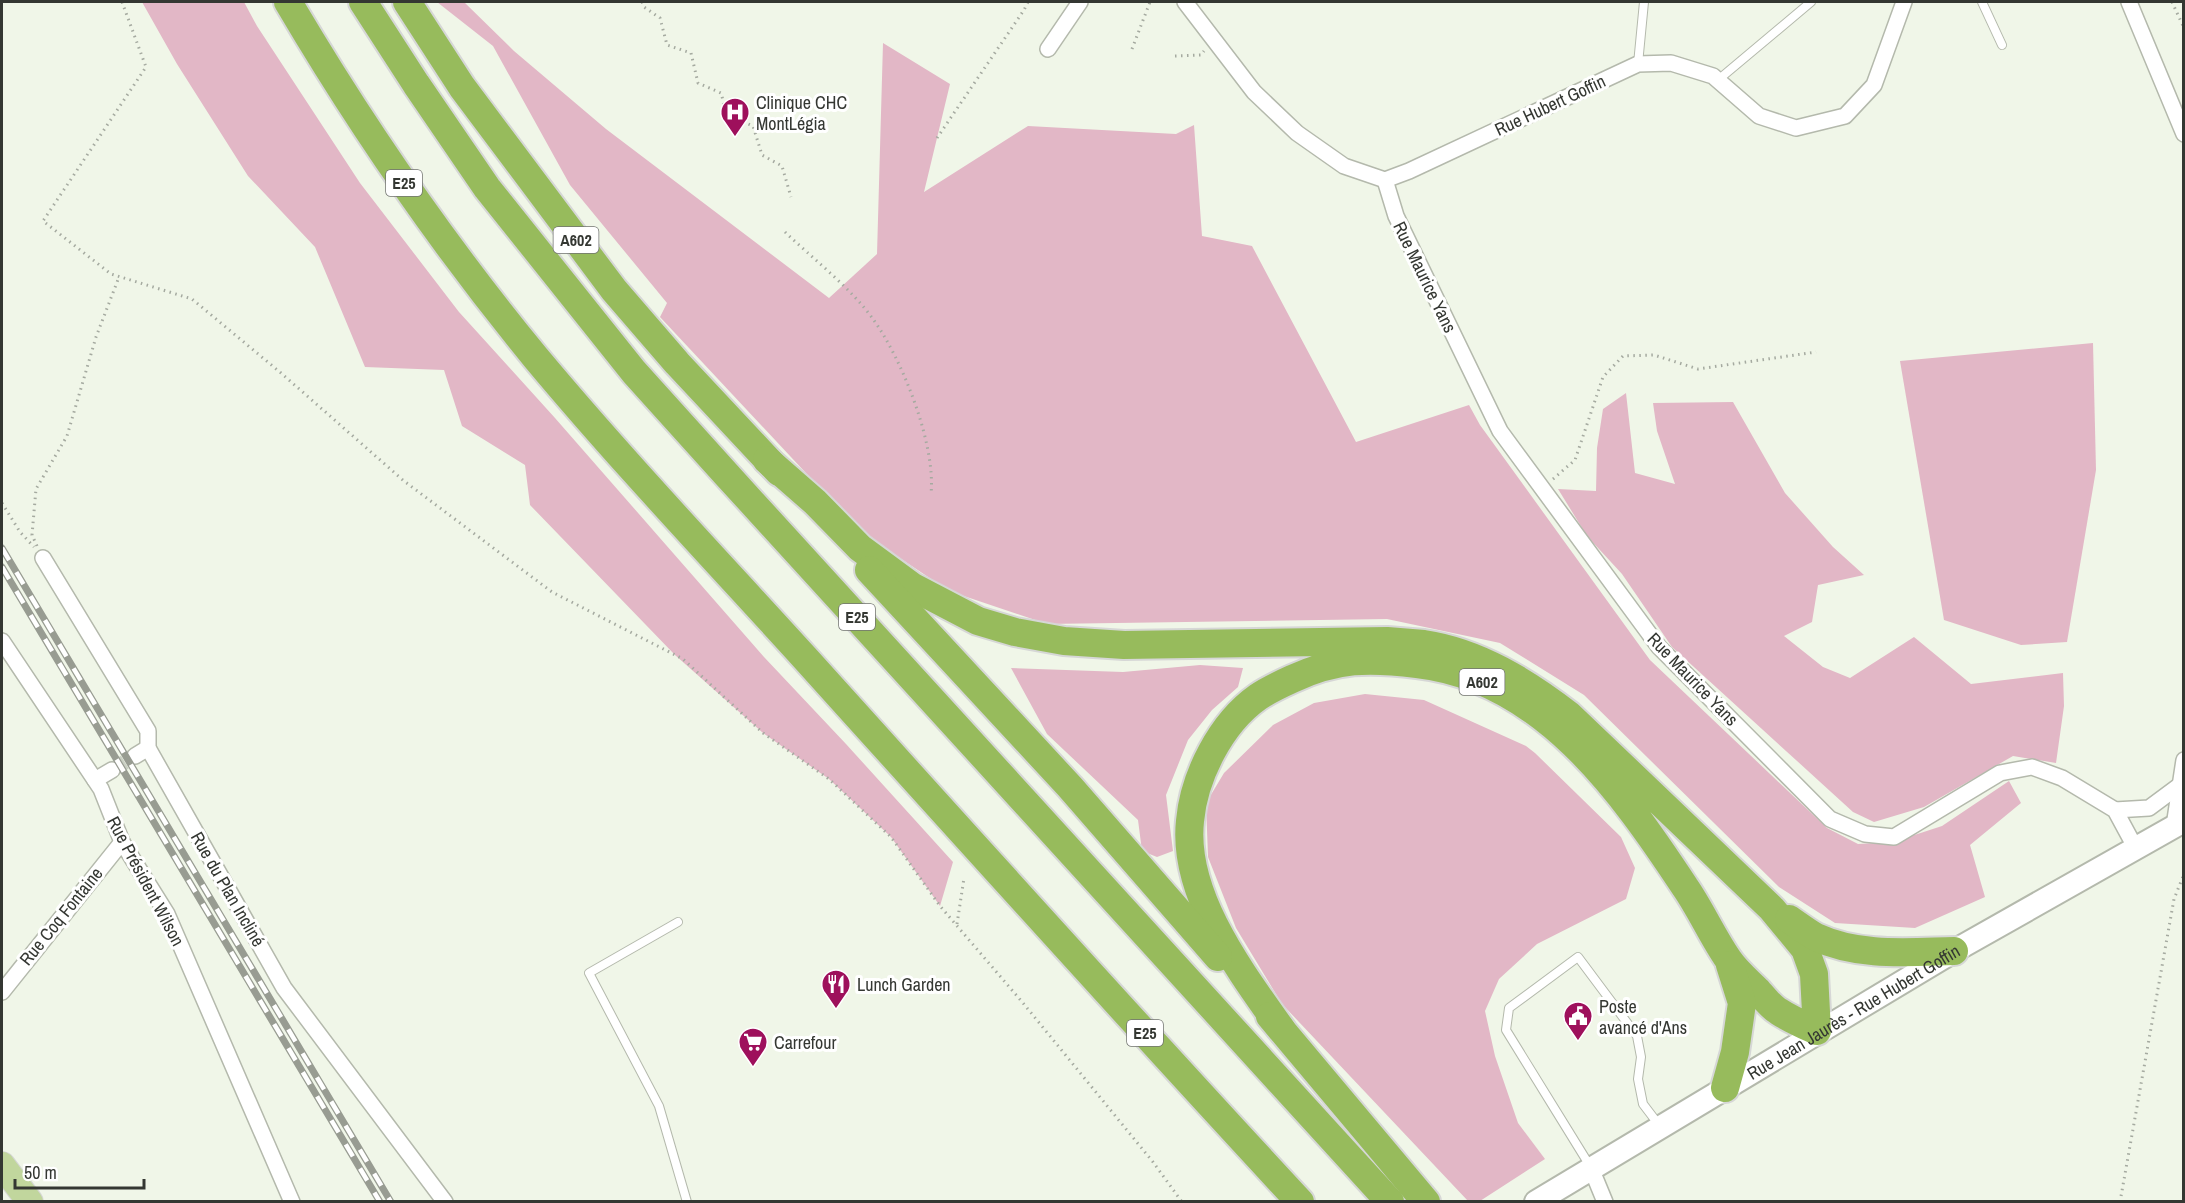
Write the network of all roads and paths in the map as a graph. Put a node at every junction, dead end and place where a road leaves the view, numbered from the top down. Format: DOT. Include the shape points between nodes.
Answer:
graph roads {
  1 [pos="122,2"];
  2 [pos="288,2"];
  3 [pos="363,2"];
  4 [pos="407,2"];
  5 [pos="642,2"];
  6 [pos="1028,2"];
  7 [pos="1080,2"];
  8 [pos="1150,2"];
  9 [pos="1185,2"];
  10 [pos="1644,2"];
  11 [pos="1811,2"];
  12 [pos="1904,2"];
  13 [pos="1982,2"];
  14 [pos="2129,2"];
  15 [pos="2172,2"];
  16 [pos="2184,28"];
  17 [pos="1213,37"];
  18 [pos="2002,45"];
  19 [pos="1132,49"];
  20 [pos="1048,50"];
  21 [pos="1175,56"];
  22 [pos="1638,64"];
  23 [pos="1718,80"];
  24 [pos="2184,134"];
  25 [pos="937,138"];
  26 [pos="1385,180"];
  27 [pos="791,197"];
  28 [pos="785,232"];
  29 [pos="119,277"];
  30 [pos="1816,352"];
  31 [pos="767,460"];
  32 [pos="1542,488"];
  33 [pos="931,494"];
  34 [pos="2,503"];
  35 [pos="43,558"];
  36 [pos="2,641"];
  37 [pos="2184,760"];
  38 [pos="112,770"];
  39 [pos="95,780"];
  40 [pos="2180,785"];
  41 [pos="2115,810"];
  42 [pos="2179,823"];
  43 [pos="122,842"];
  44 [pos="2135,847"];
  45 [pos="2184,874"];
  46 [pos="964,878"];
  47 [pos="1772,909"];
  48 [pos="678,922"];
  49 [pos="957,925"];
  50 [pos="1954,951"];
  51 [pos="1729,961"];
  52 [pos="2,992"];
  53 [pos="1282,1030"];
  54 [pos="1817,1032"];
  55 [pos="1725,1088"];
  56 [pos="1660,1126"];
  57 [pos="2,1165"];
  58 [pos="1591,1168"];
  59 [pos="30,1202"];
  60 [pos="292,1202"];
  61 [pos="445,1202"];
  62 [pos="687,1202"];
  63 [pos="1182,1202"];
  64 [pos="1300,1202"];
  65 [pos="1389,1202"];
  66 [pos="1426,1202"];
  67 [pos="1536,1202"];
  68 [pos="1605,1202"];
  69 [pos="2120,1202"];
  1 -- 29 [label="path" via="147,68 44,221"];
  2 -- 64 [label="highway, E25" via="389,162 534,355"];
  3 -- 65 [label="highway, E25" via="487,188 634,372"];
  4 -- 31 [label="highway, A602" via="462,87 614,290"];
  5 -- 27 [label="path" via="660,18 667,45 690,53 698,83 721,93 727,116 753,126 762,155 782,166"];
  6 -- 25 [label="path"];
  7 -- 20 [label="street"];
  8 -- 19 [label="path"];
  9 -- 17 [label="street"];
  10 -- 22 [label="lane"];
  11 -- 23 [label="lane"];
  12 -- 23 [label="street, Rue Hubert Goffin" via="1874,84 1845,116 1796,128 1759,116"];
  13 -- 18 [label="lane"];
  14 -- 24 [label="street"];
  15 -- 16 [label="path"];
  17 -- 21 [label="path" via="1201,55"];
  17 -- 26 [label="street" via="1254,92 1297,133 1344,166"];
  22 -- 23 [label="street, Rue Hubert Goffin" via="1671,63"];
  22 -- 26 [label="street, Rue Hubert Goffin"];
  26 -- 32 [label="street, Rue Maurice Yans" via="1396,216 1500,431"];
  28 -- 33 [label="path" via="873,318 922,422 933,478"];
  29 -- 35 [label="path" via="96,337 67,436 36,489 32,535"];
  29 -- 49 [label="path" via="192,299 404,481 552,592 683,659 763,733 829,779 891,837"];
  30 -- 32 [label="path" via="1698,369 1654,355 1623,356 1603,377 1575,460"];
  31 -- 47 [label="highway, A602" via="860,548 913,587 978,621 1015,632 1064,641 1124,645 1387,641 1425,644 1493,666 1569,715"];
  31 -- 53 [label="highway" via="1070,787"];
  32 -- 41 [label="street, Rue Maurice Yans" via="1659,647 1830,819 1865,834 1894,837 2000,773 2032,767 2062,778"];
  34 -- 35 [label="path"];
  35 -- 61 [label="street, Rue du Plan Incliné" via="148,731 142,752 284,988"];
  36 -- 39 [label="street, Rue Président Wilson"];
  37 -- 40 [label="street"];
  38 -- 39 [label="street"];
  39 -- 43 [label="street, Rue Président Wilson"];
  40 -- 41 [label="street" via="2149,808"];
  40 -- 42 [label="street"];
  41 -- 44 [label="street"];
  42 -- 44 [label="main road, Rue Jean Jaurès - Rue Hubert Goffin"];
  43 -- 52 [label="street, Rue Coq Fontaine"];
  43 -- 60 [label="street, Rue Président Wilson" via="167,914"];
  44 -- 50 [label="main road, Rue Jean Jaurès - Rue Hubert Goffin"];
  45 -- 69 [label="path" via="2174,899"];
  46 -- 49 [label="path"];
  47 -- 50 [label="highway, A602" via="1839,945 1867,951"];
  47 -- 54 [label="highway, A602" via="1805,950 1814,974"];
  48 -- 62 [label="lane" via="590,973 659,1106"];
  49 -- 63 [label="path" via="1139,1144"];
  50 -- 54 [label="main road, Rue Jean Jaurès - Rue Hubert Goffin"];
  51 -- 53 [label="highway, A602" via="1687,889 1639,819 1583,752 1552,723 1507,693 1442,666 1377,659 1338,663 1287,681 1257,698 1236,719 1205,764 1190,820 1189,846 1206,908 1220,937"];
  51 -- 54 [label="highway, A602" via="1776,1010"];
  51 -- 55 [label="highway, A602" via="1742,1003"];
  53 -- 66 [label="highway, A602"];
  54 -- 55 [label="main road, Rue Jean Jaurès - Rue Hubert Goffin"];
  55 -- 56 [label="main road, Rue Jean Jaurès - Rue Hubert Goffin"];
  56 -- 58 [label="main road, Rue Jean Jaurès - Rue Hubert Goffin"];
  56 -- 58 [label="lane" via="1643,1104 1637,1036 1578,957 1509,1008 1506,1029"];
  57 -- 59 [label="main road"];
  58 -- 67 [label="main road, Rue Jean Jaurès - Rue Hubert Goffin"];
  58 -- 68 [label="street"];
}
